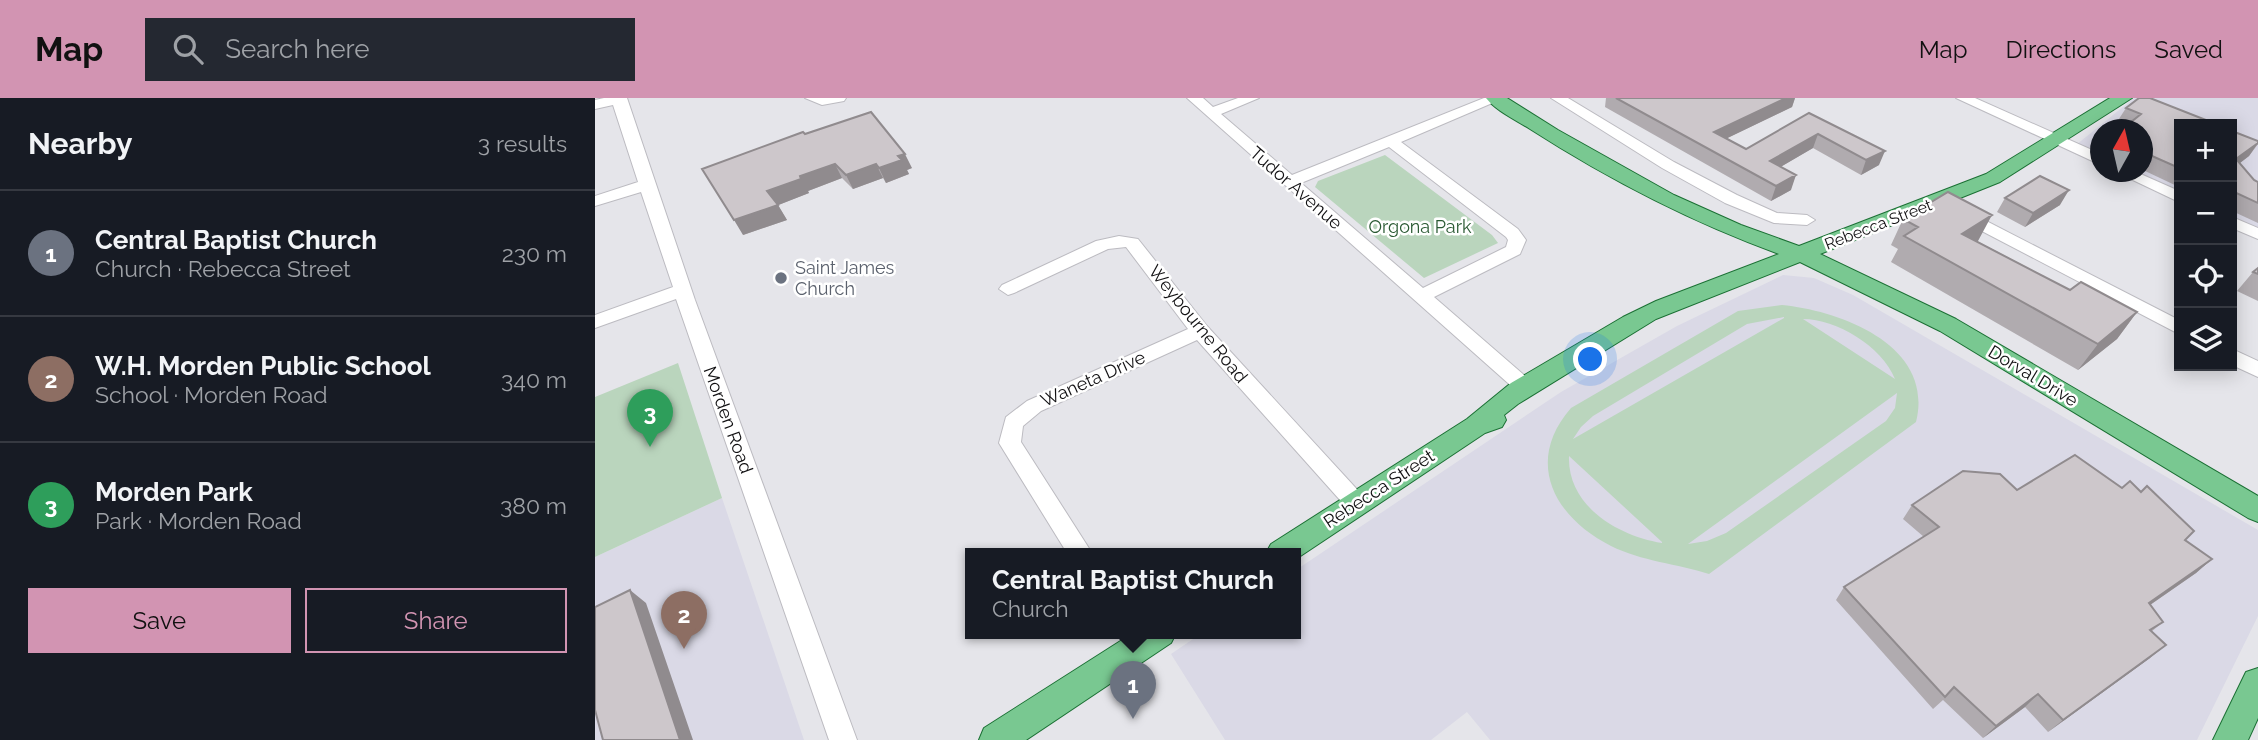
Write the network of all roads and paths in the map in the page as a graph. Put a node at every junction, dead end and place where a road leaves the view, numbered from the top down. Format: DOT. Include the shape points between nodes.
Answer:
graph roads {
  1 [pos="619,98"];
  2 [pos="812,98"];
  3 [pos="839,98"];
  4 [pos="1194,98"];
  5 [pos="1252,98"];
  6 [pos="1496,98"];
  7 [pos="1523,98"];
  8 [pos="1558,98"];
  9 [pos="1963,98"];
  10 [pos="2123,98"];
  11 [pos="595,105"];
  12 [pos="1211,113"];
  13 [pos="2057,140"];
  14 [pos="1390,141"];
  15 [pos="2090,155"];
  16 [pos="1289,181"];
  17 [pos="2146,182"];
  18 [pos="647,184"];
  19 [pos="2174,195"];
  20 [pos="595,201"];
  21 [pos="1937,202"];
  22 [pos="1700,216"];
  23 [pos="1807,220"];
  24 [pos="2237,224"];
  25 [pos="1863,229"];
  26 [pos="2258,234"];
  27 [pos="1801,253"];
  28 [pos="1729,282"];
  29 [pos="1008,289"];
  30 [pos="683,290"];
  31 [pos="1882,291"];
  32 [pos="1698,294"];
  33 [pos="1420,297"];
  34 [pos="595,322"];
  35 [pos="2174,325"];
  36 [pos="1200,331"];
  37 [pos="2237,359"];
  38 [pos="2258,370"];
  39 [pos="1525,387"];
  40 [pos="1477,425"];
  41 [pos="1356,503"];
  42 [pos="2258,510"];
  43 [pos="1077,548"];
  44 [pos="1289,548"];
  45 [pos="1144,639"];
  46 [pos="2258,683"];
  47 [pos="843,740"];
  48 [pos="996,740"];
  49 [pos="2230,740"];
  1 -- 11 [label="street"];
  1 -- 18 [label="street, Morden Road"];
  2 -- 3 [label="street"];
  4 -- 12 [label="street, Tudor Avenue"];
  5 -- 12 [label="street"];
  6 -- 14 [label="street"];
  6 -- 22 [label="main road, Dorval Drive" via="1551,134"];
  7 -- 27 [label="main road, Dorval Drive" via="1655,179"];
  8 -- 23 [label="street" via="1731,200 1774,218"];
  9 -- 13 [label="street"];
  10 -- 13 [label="main road, Rebecca Street"];
  12 -- 16 [label="street, Tudor Avenue"];
  13 -- 15 [label="street"];
  13 -- 21 [label="main road, Rebecca Street" via="1993,178"];
  14 -- 16 [label="street"];
  14 -- 33 [label="street" via="1517,240 1514,250"];
  16 -- 33 [label="street, Tudor Avenue"];
  17 -- 19 [label="street"];
  18 -- 20 [label="street"];
  18 -- 30 [label="street, Morden Road"];
  21 -- 25 [label="main road, Rebecca Street"];
  21 -- 35 [label="street"];
  22 -- 27 [label="main road, Dorval Drive"];
  22 -- 28 [label="main road" via="1747,248 1747,263"];
  24 -- 26 [label="street"];
  25 -- 27 [label="main road, Rebecca Street"];
  25 -- 31 [label="main road" via="1846,247 1845,256 1858,274"];
  27 -- 28 [label="main road, Rebecca Street"];
  27 -- 31 [label="main road, Dorval Drive"];
  28 -- 32 [label="main road, Rebecca Street"];
  29 -- 36 [label="street, Weybourne Road" via="1102,245 1132,243"];
  30 -- 34 [label="street"];
  30 -- 47 [label="street, Morden Road"];
  31 -- 42 [label="main road, Dorval Drive" via="1948,325"];
  32 -- 39 [label="main road, Rebecca Street" via="1650,312"];
  32 -- 40 [label="main road, Rebecca Street" via="1692,306 1500,418"];
  33 -- 39 [label="street, Tudor Avenue"];
  36 -- 41 [label="street, Weybourne Road"];
  36 -- 43 [label="street, Waneta Drive" via="1034,406 1013,423 1010,443"];
  37 -- 38 [label="street"];
  39 -- 40 [label="main road, Rebecca Street" via="1490,410"];
  40 -- 41 [label="main road, Rebecca Street"];
  41 -- 44 [label="main road, Rebecca Street"];
  45 -- 48 [label="main road"];
  46 -- 49 [label="main road"];
}
